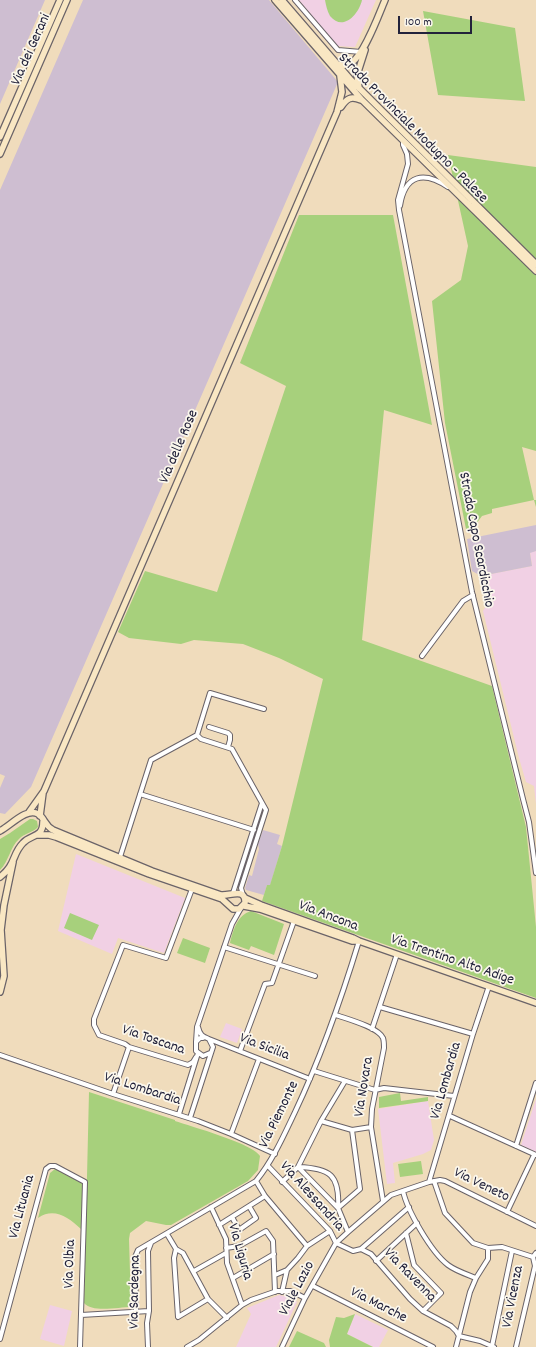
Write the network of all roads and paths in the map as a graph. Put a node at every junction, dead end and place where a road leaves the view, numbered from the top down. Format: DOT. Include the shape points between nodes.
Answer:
graph roads {
  1 [pos="60,0"];
  2 [pos="68,0"];
  3 [pos="275,0"];
  4 [pos="282,0"];
  5 [pos="295,0"];
  6 [pos="385,0"];
  7 [pos="367,42"];
  8 [pos="361,52"];
  9 [pos="338,64"];
  10 [pos="340,76"];
  11 [pos="360,90"];
  12 [pos="362,100"];
  13 [pos="337,112"];
  14 [pos="0,137"];
  15 [pos="403,141"];
  16 [pos="0,154"];
  17 [pos="458,194"];
  18 [pos="399,210"];
  19 [pos="536,264"];
  20 [pos="536,271"];
  21 [pos="473,595"];
  22 [pos="422,656"];
  23 [pos="264,709"];
  24 [pos="209,727"];
  25 [pos="197,735"];
  26 [pos="228,747"];
  27 [pos="44,791"];
  28 [pos="140,794"];
  29 [pos="262,803"];
  30 [pos="29,812"];
  31 [pos="40,816"];
  32 [pos="43,822"];
  33 [pos="254,830"];
  34 [pos="0,832"];
  35 [pos="38,835"];
  36 [pos="120,857"];
  37 [pos="13,862"];
  38 [pos="536,873"];
  39 [pos="0,877"];
  40 [pos="192,890"];
  41 [pos="233,894"];
  42 [pos="244,897"];
  43 [pos="230,906"];
  44 [pos="243,907"];
  45 [pos="233,920"];
  46 [pos="294,921"];
  47 [pos="0,928"];
  48 [pos="359,941"];
  49 [pos="224,947"];
  50 [pos="398,954"];
  51 [pos="278,965"];
  52 [pos="315,976"];
  53 [pos="489,986"];
  54 [pos="0,992"];
  55 [pos="536,1003"];
  56 [pos="380,1007"];
  57 [pos="336,1015"];
  58 [pos="197,1027"];
  59 [pos="372,1029"];
  60 [pos="474,1034"];
  61 [pos="203,1038"];
  62 [pos="209,1039"];
  63 [pos="196,1042"];
  64 [pos="222,1044"];
  65 [pos="129,1047"];
  66 [pos="211,1051"];
  67 [pos="240,1051"];
  68 [pos="0,1055"];
  69 [pos="197,1055"];
  70 [pos="259,1059"];
  71 [pos="314,1071"];
  72 [pos="310,1079"];
  73 [pos="345,1081"];
  74 [pos="536,1083"];
  75 [pos="375,1090"];
  76 [pos="113,1094"];
  77 [pos="454,1096"];
  78 [pos="179,1114"];
  79 [pos="450,1116"];
  80 [pos="190,1118"];
  81 [pos="321,1121"];
  82 [pos="371,1127"];
  83 [pos="352,1130"];
  84 [pos="231,1134"];
  85 [pos="516,1146"];
  86 [pos="275,1154"];
  87 [pos="535,1155"];
  88 [pos="268,1166"];
  89 [pos="298,1167"];
  90 [pos="256,1181"];
  91 [pos="434,1181"];
  92 [pos="85,1182"];
  93 [pos="282,1182"];
  94 [pos="429,1182"];
  95 [pos="403,1191"];
  96 [pos="265,1196"];
  97 [pos="383,1201"];
  98 [pos="249,1206"];
  99 [pos="212,1207"];
  100 [pos="409,1207"];
  101 [pos="338,1208"];
  102 [pos="507,1212"];
  103 [pos="232,1217"];
  104 [pos="417,1223"];
  105 [pos="219,1225"];
  106 [pos="536,1226"];
  107 [pos="330,1231"];
  108 [pos="348,1232"];
  109 [pos="406,1233"];
  110 [pos="167,1234"];
  111 [pos="151,1243"];
  112 [pos="336,1243"];
  113 [pos="307,1246"];
  114 [pos="226,1248"];
  115 [pos="488,1248"];
  116 [pos="176,1249"];
  117 [pos="361,1249"];
  118 [pos="512,1251"];
  119 [pos="226,1253"];
  120 [pos="536,1253"];
  121 [pos="274,1254"];
  122 [pos="533,1257"];
  123 [pos="376,1261"];
  124 [pos="287,1270"];
  125 [pos="194,1271"];
  126 [pos="275,1275"];
  127 [pos="233,1278"];
  128 [pos="476,1278"];
  129 [pos="313,1286"];
  130 [pos="275,1292"];
  131 [pos="282,1292"];
  132 [pos="305,1298"];
  133 [pos="208,1299"];
  134 [pos="242,1305"];
  135 [pos="149,1311"];
  136 [pos="423,1311"];
  137 [pos="136,1312"];
  138 [pos="81,1315"];
  139 [pos="227,1318"];
  140 [pos="459,1336"];
  141 [pos="0,1339"];
  142 [pos="199,1340"];
  143 [pos="493,1346"];
  144 [pos="80,1347"];
  145 [pos="148,1347"];
  146 [pos="187,1347"];
  147 [pos="197,1347"];
  148 [pos="282,1347"];
  149 [pos="433,1347"];
  150 [pos="456,1347"];
  151 [pos="516,1347"];
  1 -- 14 [label="street, Via dei Gerani"];
  2 -- 16 [label="street, Via dei Gerani"];
  3 -- 10 [label="street, Strada Provinciale Modugno - Palese"];
  4 -- 9 [label="street, Strada Provinciale Modugno - Palese"];
  5 -- 8 [label="street" via="335,48 341,51"];
  6 -- 7 [label="street"];
  7 -- 8 [label="street"];
  7 -- 11 [label="street" via="357,75"];
  8 -- 9 [label="street" via="348,65"];
  9 -- 11 [label="street, Strada Provinciale Modugno - Palese"];
  10 -- 12 [label="street, Strada Provinciale Modugno - Palese"];
  10 -- 13 [label="street" via="342,92"];
  11 -- 19 [label="street, Strada Provinciale Modugno - Palese"];
  12 -- 13 [label="street" via="350,97"];
  12 -- 15 [label="street, Strada Provinciale Modugno - Palese"];
  13 -- 27 [label="street, Via delle Rose"];
  15 -- 17 [label="street, Strada Provinciale Modugno - Palese"];
  15 -- 18 [label="street" via="408,164 398,200"];
  17 -- 18 [label="street" via="437,180 425,177 415,179 404,191"];
  17 -- 20 [label="street, Strada Provinciale Modugno - Palese"];
  18 -- 21 [label="street, Strada Capo Scardicchio"];
  21 -- 22 [label="street" via="463,601"];
  21 -- 38 [label="street, Strada Capo Scardicchio" via="523,799"];
  23 -- 25 [label="street" via="210,693"];
  24 -- 26 [label="street" via="230,735"];
  25 -- 26 [label="street" via="201,739"];
  25 -- 28 [label="street" via="151,760"];
  26 -- 29 [label="street" via="232,749"];
  27 -- 30 [label="street, Via delle Rose"];
  27 -- 31 [label="street, Via delle Rose"];
  28 -- 33 [label="street"];
  28 -- 36 [label="street"];
  29 -- 33 [label="street"];
  29 -- 42 [label="street" via="266,810 241,888"];
  30 -- 31 [label="street"];
  30 -- 34 [label="street, Via delle Rose"];
  31 -- 32 [label="street"];
  32 -- 35 [label="street"];
  32 -- 36 [label="street" via="53,830"];
  33 -- 41 [label="street"];
  35 -- 37 [label="street" via="23,841"];
  35 -- 40 [label="street" via="56,837"];
  36 -- 41 [label="street" via="221,895"];
  37 -- 39 [label="street"];
  37 -- 47 [label="street"];
  40 -- 43 [label="street" via="222,899"];
  40 -- 65 [label="street, Via Toscana" via="166,958 123,944 94,1019 94,1025 99,1035"];
  41 -- 42 [label="street" via="238,893"];
  41 -- 43 [label="street" via="229,900"];
  42 -- 44 [label="street"];
  42 -- 48 [label="street, Via Ancona" via="261,906"];
  43 -- 44 [label="street" via="236,909"];
  43 -- 45 [label="street"];
  44 -- 45 [label="street"];
  44 -- 46 [label="street, Via Ancona" via="260,909"];
  45 -- 49 [label="street"];
  46 -- 48 [label="street, Via Ancona" via="352,941"];
  46 -- 51 [label="street"];
  47 -- 54 [label="street" via="4,976"];
  48 -- 50 [label="street, Via Trentino Alto Adige"];
  48 -- 57 [label="street, Via Piemonte"];
  49 -- 51 [label="street"];
  49 -- 58 [label="street"];
  50 -- 53 [label="street, Via Trentino Alto Adige"];
  50 -- 56 [label="street"];
  51 -- 52 [label="street"];
  51 -- 67 [label="street" via="272,983 265,984"];
  53 -- 55 [label="street, Via Trentino Alto Adige"];
  53 -- 60 [label="street, Via Lombardia"];
  56 -- 59 [label="street"];
  56 -- 60 [label="street"];
  57 -- 59 [label="street, Via Novara"];
  57 -- 71 [label="street, Via Piemonte"];
  58 -- 61 [label="street"];
  58 -- 63 [label="street"];
  59 -- 75 [label="street, Via Novara" via="384,1039"];
  60 -- 77 [label="street, Via Lombardia"];
  61 -- 62 [label="street"];
  61 -- 63 [label="street"];
  62 -- 64 [label="street, Via Sicilia"];
  62 -- 66 [label="street" via="212,1044"];
  63 -- 69 [label="street"];
  64 -- 66 [label="street"];
  64 -- 67 [label="street, Via Sicilia"];
  65 -- 69 [label="street, Via Toscana" via="188,1065"];
  65 -- 76 [label="street"];
  66 -- 69 [label="street" via="206,1056"];
  66 -- 80 [label="street"];
  67 -- 70 [label="street, Via Sicilia"];
  68 -- 76 [label="street, Via Lombardia"];
  69 -- 78 [label="street"];
  70 -- 72 [label="street, Via Sicilia"];
  70 -- 84 [label="street"];
  71 -- 72 [label="street, Via Piemonte"];
  71 -- 73 [label="street"];
  72 -- 86 [label="street, Via Piemonte"];
  73 -- 75 [label="street"];
  73 -- 81 [label="street"];
  74 -- 85 [label="street"];
  75 -- 77 [label="street" via="384,1088"];
  75 -- 82 [label="street, Via Novara"];
  76 -- 78 [label="street, Via Lombardia"];
  77 -- 79 [label="street, Via Lombardia"];
  78 -- 80 [label="street, Via Lombardia"];
  79 -- 85 [label="street"];
  79 -- 94 [label="street, Via Lombardia"];
  80 -- 84 [label="street, Via Lombardia"];
  81 -- 83 [label="street"];
  81 -- 89 [label="street"];
  82 -- 83 [label="street"];
  82 -- 97 [label="street, Via Novara"];
  83 -- 101 [label="street" via="360,1189"];
  84 -- 86 [label="street, Via Lombardia"];
  85 -- 87 [label="street"];
  86 -- 88 [label="street, Via Piemonte"];
  87 -- 102 [label="street"];
  88 -- 90 [label="street, Via Piemonte"];
  88 -- 93 [label="street, Via Alessandria"];
  89 -- 93 [label="street"];
  89 -- 101 [label="street"];
  89 -- 101 [label="street" via="319,1169 332,1176 338,1190"];
  90 -- 96 [label="street"];
  90 -- 99 [label="street, Via Piemonte"];
  91 -- 94 [label="street, Via Veneto"];
  91 -- 102 [label="street, Via Veneto" via="445,1181"];
  91 -- 115 [label="street" via="448,1217 473,1243"];
  92 -- 138 [label="street, Via Olbia"];
  92 -- 141 [label="street, Via Lituania" via="55,1166 46,1169"];
  93 -- 107 [label="street, Via Alessandria"];
  94 -- 95 [label="street, Via Veneto"];
  95 -- 97 [label="street, Via Veneto"];
  95 -- 100 [label="street"];
  96 -- 98 [label="street"];
  96 -- 113 [label="street"];
  97 -- 108 [label="street, Via Veneto"];
  98 -- 103 [label="street"];
  98 -- 103 [label="street" via="256,1218 239,1230"];
  99 -- 105 [label="street, Via Liguria"];
  99 -- 110 [label="street, Via Piemonte"];
  100 -- 104 [label="street"];
  100 -- 117 [label="street"];
  101 -- 108 [label="street"];
  102 -- 106 [label="street, Via Veneto"];
  103 -- 105 [label="street"];
  104 -- 109 [label="street"];
  104 -- 128 [label="street" via="430,1246 447,1264"];
  105 -- 114 [label="street, Via Liguria" via="226,1239"];
  107 -- 112 [label="street, Via Alessandria"];
  107 -- 113 [label="street"];
  108 -- 112 [label="street, Via Veneto"];
  109 -- 123 [label="street"];
  109 -- 136 [label="street" via="414,1265 441,1293"];
  110 -- 111 [label="street, Via Piemonte"];
  110 -- 116 [label="street"];
  111 -- 135 [label="street, Via Sardegna" via="148,1250"];
  111 -- 137 [label="street, Via Sardegna" via="136,1253"];
  112 -- 117 [label="street, Via Ravenna" via="352,1250"];
  112 -- 129 [label="street, Viale Lazio"];
  113 -- 124 [label="street"];
  114 -- 119 [label="street, Via Liguria"];
  114 -- 121 [label="street" via="239,1246 266,1231 272,1241"];
  115 -- 118 [label="street" via="502,1247"];
  115 -- 128 [label="street" via="488,1259"];
  116 -- 125 [label="street" via="183,1253"];
  116 -- 133 [label="street" via="174,1258 178,1317"];
  117 -- 123 [label="street, Via Ravenna" via="371,1254"];
  118 -- 122 [label="street"];
  118 -- 143 [label="street, Via Vicenza"];
  119 -- 125 [label="street"];
  119 -- 127 [label="street, Via Liguria"];
  120 -- 122 [label="street, Via Vicenza"];
  121 -- 126 [label="street"];
  121 -- 127 [label="street"];
  122 -- 151 [label="street, Via Vicenza" via="535,1266"];
  123 -- 136 [label="street, Via Ravenna"];
  124 -- 126 [label="street"];
  124 -- 131 [label="street"];
  125 -- 133 [label="street"];
  126 -- 130 [label="street"];
  127 -- 134 [label="street, Via Liguria"];
  128 -- 140 [label="street"];
  129 -- 132 [label="street, Viale Lazio"];
  129 -- 149 [label="street, Via Marche"];
  130 -- 131 [label="street"];
  130 -- 134 [label="street"];
  131 -- 132 [label="street" via="291,1291"];
  132 -- 148 [label="street, Viale Lazio"];
  133 -- 139 [label="street"];
  134 -- 139 [label="street"];
  135 -- 137 [label="street"];
  135 -- 145 [label="street, Via Sardegna"];
  136 -- 140 [label="street, Via Ravenna" via="451,1326"];
  137 -- 138 [label="street"];
  138 -- 144 [label="street, Via Olbia"];
  139 -- 142 [label="street"];
  140 -- 143 [label="street, Via Vicenza"];
  140 -- 150 [label="street"];
  142 -- 146 [label="street"];
  142 -- 147 [label="street"];
}
